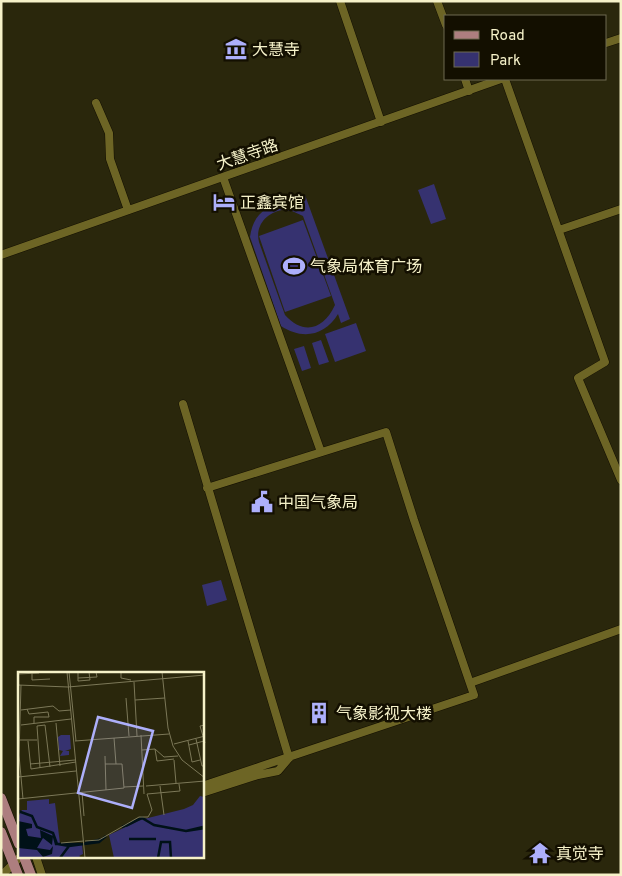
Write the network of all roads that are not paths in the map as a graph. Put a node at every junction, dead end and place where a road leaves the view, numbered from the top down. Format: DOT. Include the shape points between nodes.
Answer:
graph roads {
  1 [pos="340,1"];
  2 [pos="438,1"];
  3 [pos="444,19"];
  4 [pos="621,38"];
  5 [pos="607,43"];
  6 [pos="464,80"];
  7 [pos="498,80"];
  8 [pos="505,80"];
  9 [pos="469,91"];
  10 [pos="96,103"];
  11 [pos="381,122"];
  12 [pos="222,177"];
  13 [pos="621,209"];
  14 [pos="128,210"];
  15 [pos="559,230"];
  16 [pos="1,254"];
  17 [pos="183,404"];
  18 [pos="321,452"];
  19 [pos="621,480"];
  20 [pos="207,488"];
  21 [pos="621,629"];
  22 [pos="470,683"];
  23 [pos="289,758"];
  24 [pos="204,785"];
  25 [pos="204,792"];
  26 [pos="1,798"];
  27 [pos="1,832"];
  28 [pos="18,841"];
  29 [pos="18,855"];
  30 [pos="36,858"];
  31 [pos="22,860"];
  32 [pos="1,865"];
  33 [pos="4,874"];
  34 [pos="18,875"];
  35 [pos="31,875"];
  36 [pos="42,875"];
  1 -- 11 [label="street"];
  2 -- 3 [label="street"];
  4 -- 5 [label="street"];
  6 -- 9 [label="street"];
  7 -- 9 [label="street, 大慧寺路"];
  8 -- 15 [label="street"];
  9 -- 11 [label="street, 大慧寺路"];
  10 -- 14 [label="street" via="109,133 110,159"];
  11 -- 12 [label="street, 大慧寺路"];
  12 -- 14 [label="street, 大慧寺路"];
  12 -- 18 [label="street"];
  13 -- 15 [label="street"];
  14 -- 16 [label="street, 大慧寺路"];
  15 -- 19 [label="street" via="605,362 578,378"];
  17 -- 20 [label="street"];
  18 -- 20 [label="street"];
  18 -- 22 [label="street" via="386,432"];
  20 -- 23 [label="street"];
  21 -- 22 [label="street"];
  22 -- 23 [label="street" via="474,695"];
  23 -- 24 [label="street"];
  23 -- 25 [label="street" via="278,771"];
  26 -- 28 [label="main road"];
  27 -- 29 [label="main road"];
  30 -- 36 [label="street"];
  31 -- 33 [label="street"];
  31 -- 34 [label="main road"];
  31 -- 35 [label="main road"];
  32 -- 33 [label="street"];
}
